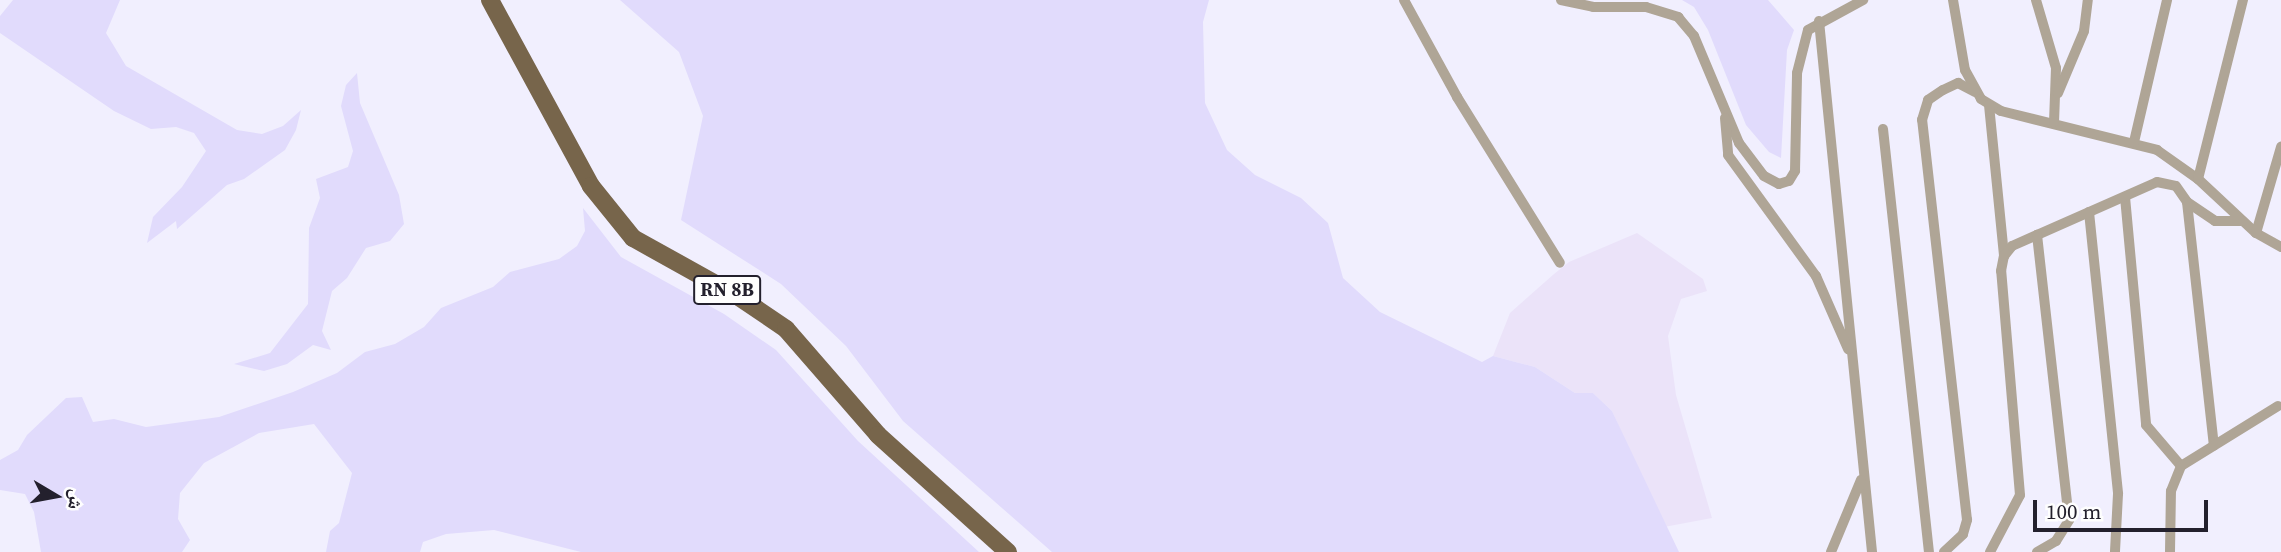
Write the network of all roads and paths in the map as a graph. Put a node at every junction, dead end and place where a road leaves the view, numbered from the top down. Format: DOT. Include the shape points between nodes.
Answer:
graph roads {
  1 [pos="490,0"];
  2 [pos="1404,0"];
  3 [pos="1561,0"];
  4 [pos="1863,0"];
  5 [pos="1952,0"];
  6 [pos="2036,0"];
  7 [pos="2088,0"];
  8 [pos="2167,0"];
  9 [pos="2243,0"];
  10 [pos="1819,22"];
  11 [pos="1975,92"];
  12 [pos="2057,95"];
  13 [pos="1989,105"];
  14 [pos="1725,115"];
  15 [pos="2054,122"];
  16 [pos="1883,129"];
  17 [pos="2134,142"];
  18 [pos="2281,147"];
  19 [pos="2198,179"];
  20 [pos="2125,197"];
  21 [pos="2187,202"];
  22 [pos="2089,212"];
  23 [pos="2242,221"];
  24 [pos="2256,233"];
  25 [pos="2037,235"];
  26 [pos="2281,247"];
  27 [pos="2004,256"];
  28 [pos="1560,263"];
  29 [pos="1851,356"];
  30 [pos="2280,405"];
  31 [pos="2214,446"];
  32 [pos="2181,466"];
  33 [pos="1862,480"];
  34 [pos="1008,552"];
  35 [pos="1831,552"];
  36 [pos="1872,552"];
  37 [pos="1929,552"];
  38 [pos="1944,552"];
  39 [pos="1990,552"];
  40 [pos="2037,552"];
  41 [pos="2115,552"];
  42 [pos="2171,552"];
  1 -- 34 [label="main road, RN 8B" via="591,186 633,238 786,329 878,435"];
  2 -- 28 [label="street" via="1450,86"];
  3 -- 14 [label="street" via="1593,7 1646,7 1678,17 1694,36"];
  4 -- 10 [label="street"];
  5 -- 11 [label="street" via="1965,70"];
  6 -- 12 [label="street" via="2056,68"];
  7 -- 12 [label="street" via="2084,31"];
  8 -- 17 [label="street"];
  9 -- 19 [label="street"];
  10 -- 14 [label="street" via="1808,30 1800,49 1796,161 1789,181 1774,183 1764,176"];
  10 -- 29 [label="street"];
  11 -- 13 [label="street"];
  11 -- 38 [label="street" via="1958,83 1943,90 1928,100 1922,120 1967,520 1963,534"];
  12 -- 15 [label="street"];
  13 -- 15 [label="street"];
  13 -- 27 [label="street"];
  14 -- 29 [label="street" via="1728,155 1810,266"];
  15 -- 17 [label="street"];
  16 -- 37 [label="street"];
  17 -- 19 [label="street" via="2157,150"];
  18 -- 24 [label="street"];
  19 -- 23 [label="street"];
  20 -- 21 [label="street" via="2157,182 2176,186"];
  20 -- 22 [label="street"];
  20 -- 32 [label="street" via="2146,425"];
  21 -- 23 [label="street" via="2215,221"];
  21 -- 31 [label="street"];
  22 -- 25 [label="street"];
  22 -- 41 [label="street" via="2118,494"];
  23 -- 24 [label="street"];
  24 -- 26 [label="street"];
  25 -- 27 [label="street" via="2012,246"];
  25 -- 40 [label="street" via="2068,520 2056,541"];
  27 -- 39 [label="street" via="2001,271 2020,495"];
  29 -- 33 [label="street"];
  30 -- 31 [label="street"];
  31 -- 32 [label="street"];
  32 -- 42 [label="street" via="2171,491"];
  33 -- 35 [label="street"];
  33 -- 36 [label="street"];
}
